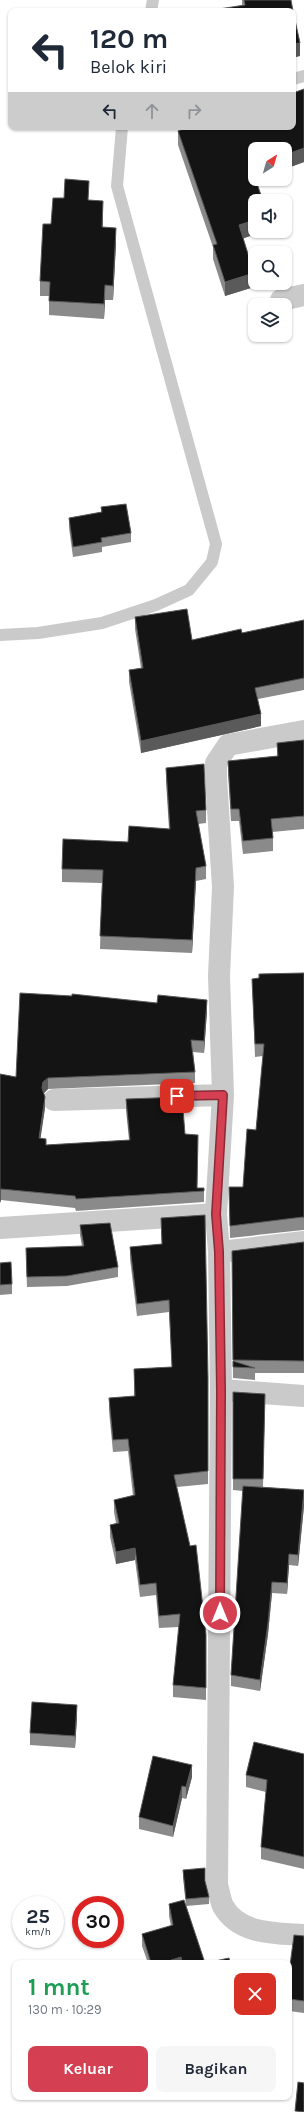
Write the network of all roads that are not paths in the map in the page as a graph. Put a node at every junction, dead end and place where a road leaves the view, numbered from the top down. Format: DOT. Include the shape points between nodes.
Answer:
graph roads {
  1 [pos="122,130"];
  2 [pos="304,295"];
  3 [pos="290,298"];
  4 [pos="0,635"];
  5 [pos="304,731"];
  6 [pos="223,1095"];
  7 [pos="54,1100"];
  8 [pos="216,1214"];
  9 [pos="0,1228"];
  10 [pos="304,1242"];
  11 [pos="219,1252"];
  12 [pos="221,1390"];
  13 [pos="304,1396"];
  14 [pos="304,1935"];
  1 -- 4 [label="lane" via="117,186 216,544 212,562 189,590 156,605 102,623 38,633"];
  2 -- 3 [label="street"];
  5 -- 6 [label="street" via="228,744 216,763 223,887 219,976"];
  6 -- 7 [label="street"];
  6 -- 8 [label="street"];
  8 -- 9 [label="street"];
  8 -- 11 [label="street"];
  10 -- 11 [label="street"];
  11 -- 12 [label="street"];
  12 -- 13 [label="street"];
  12 -- 14 [label="street" via="217,1885 223,1905 232,1918 243,1926 269,1933"];
}
